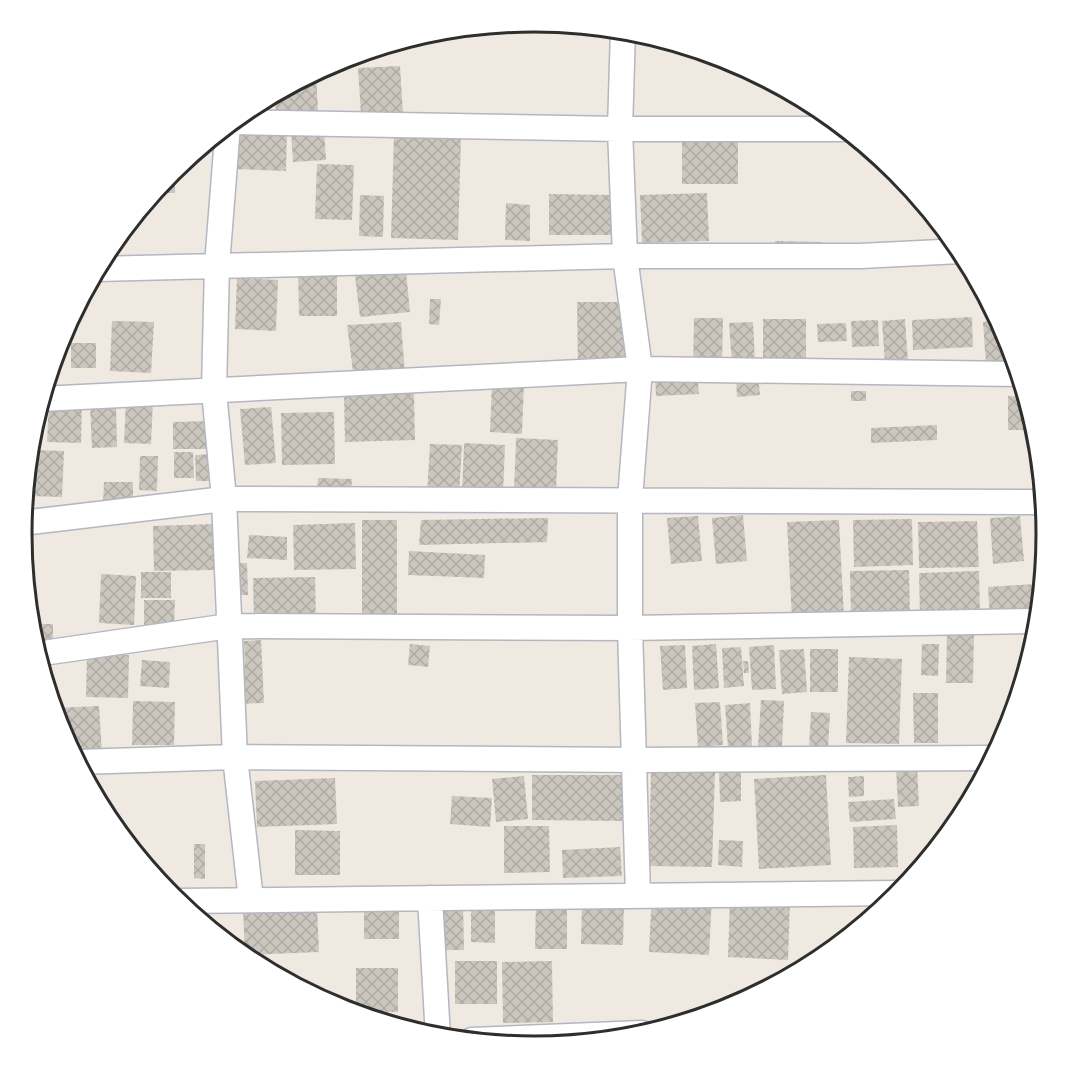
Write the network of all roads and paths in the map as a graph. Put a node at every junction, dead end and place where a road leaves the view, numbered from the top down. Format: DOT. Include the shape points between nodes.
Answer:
graph roads {
  1 [pos="623,40"];
  2 [pos="245,123"];
  3 [pos="620,129"];
  4 [pos="830,129"];
  5 [pos="228,135"];
  6 [pos="949,252"];
  7 [pos="626,256"];
  8 [pos="217,265"];
  9 [pos="107,269"];
  10 [pos="640,369"];
  11 [pos="1010,374"];
  12 [pos="214,392"];
  13 [pos="51,399"];
  14 [pos="224,499"];
  15 [pos="630,499"];
  16 [pos="1034,502"];
  17 [pos="32,522"];
  18 [pos="1028,621"];
  19 [pos="229,626"];
  20 [pos="630,628"];
  21 [pos="50,652"];
  22 [pos="235,757"];
  23 [pos="983,758"];
  24 [pos="635,760"];
  25 [pos="86,762"];
  26 [pos="883,893"];
  27 [pos="638,896"];
  28 [pos="430,898"];
  29 [pos="251,900"];
  30 [pos="192,901"];
  31 [pos="437,1026"];
  1 -- 3 [label="street"];
  2 -- 3 [label="street"];
  3 -- 4 [label="street"];
  3 -- 7 [label="street"];
  5 -- 8 [label="street"];
  6 -- 7 [label="street" via="860,256"];
  7 -- 8 [label="street"];
  7 -- 10 [label="street"];
  8 -- 9 [label="street"];
  8 -- 12 [label="street"];
  10 -- 11 [label="street"];
  10 -- 12 [label="street"];
  10 -- 15 [label="street"];
  12 -- 13 [label="street"];
  12 -- 14 [label="street"];
  14 -- 15 [label="street"];
  14 -- 17 [label="street"];
  14 -- 19 [label="street"];
  15 -- 16 [label="street"];
  15 -- 20 [label="street"];
  18 -- 20 [label="street"];
  19 -- 20 [label="street"];
  19 -- 21 [label="street"];
  19 -- 22 [label="street"];
  20 -- 24 [label="street"];
  22 -- 24 [label="street"];
  22 -- 25 [label="street"];
  22 -- 29 [label="street"];
  23 -- 24 [label="street"];
  24 -- 27 [label="street"];
  26 -- 27 [label="street"];
  27 -- 28 [label="street"];
  28 -- 29 [label="street"];
  28 -- 31 [label="street"];
  29 -- 30 [label="street"];
}
